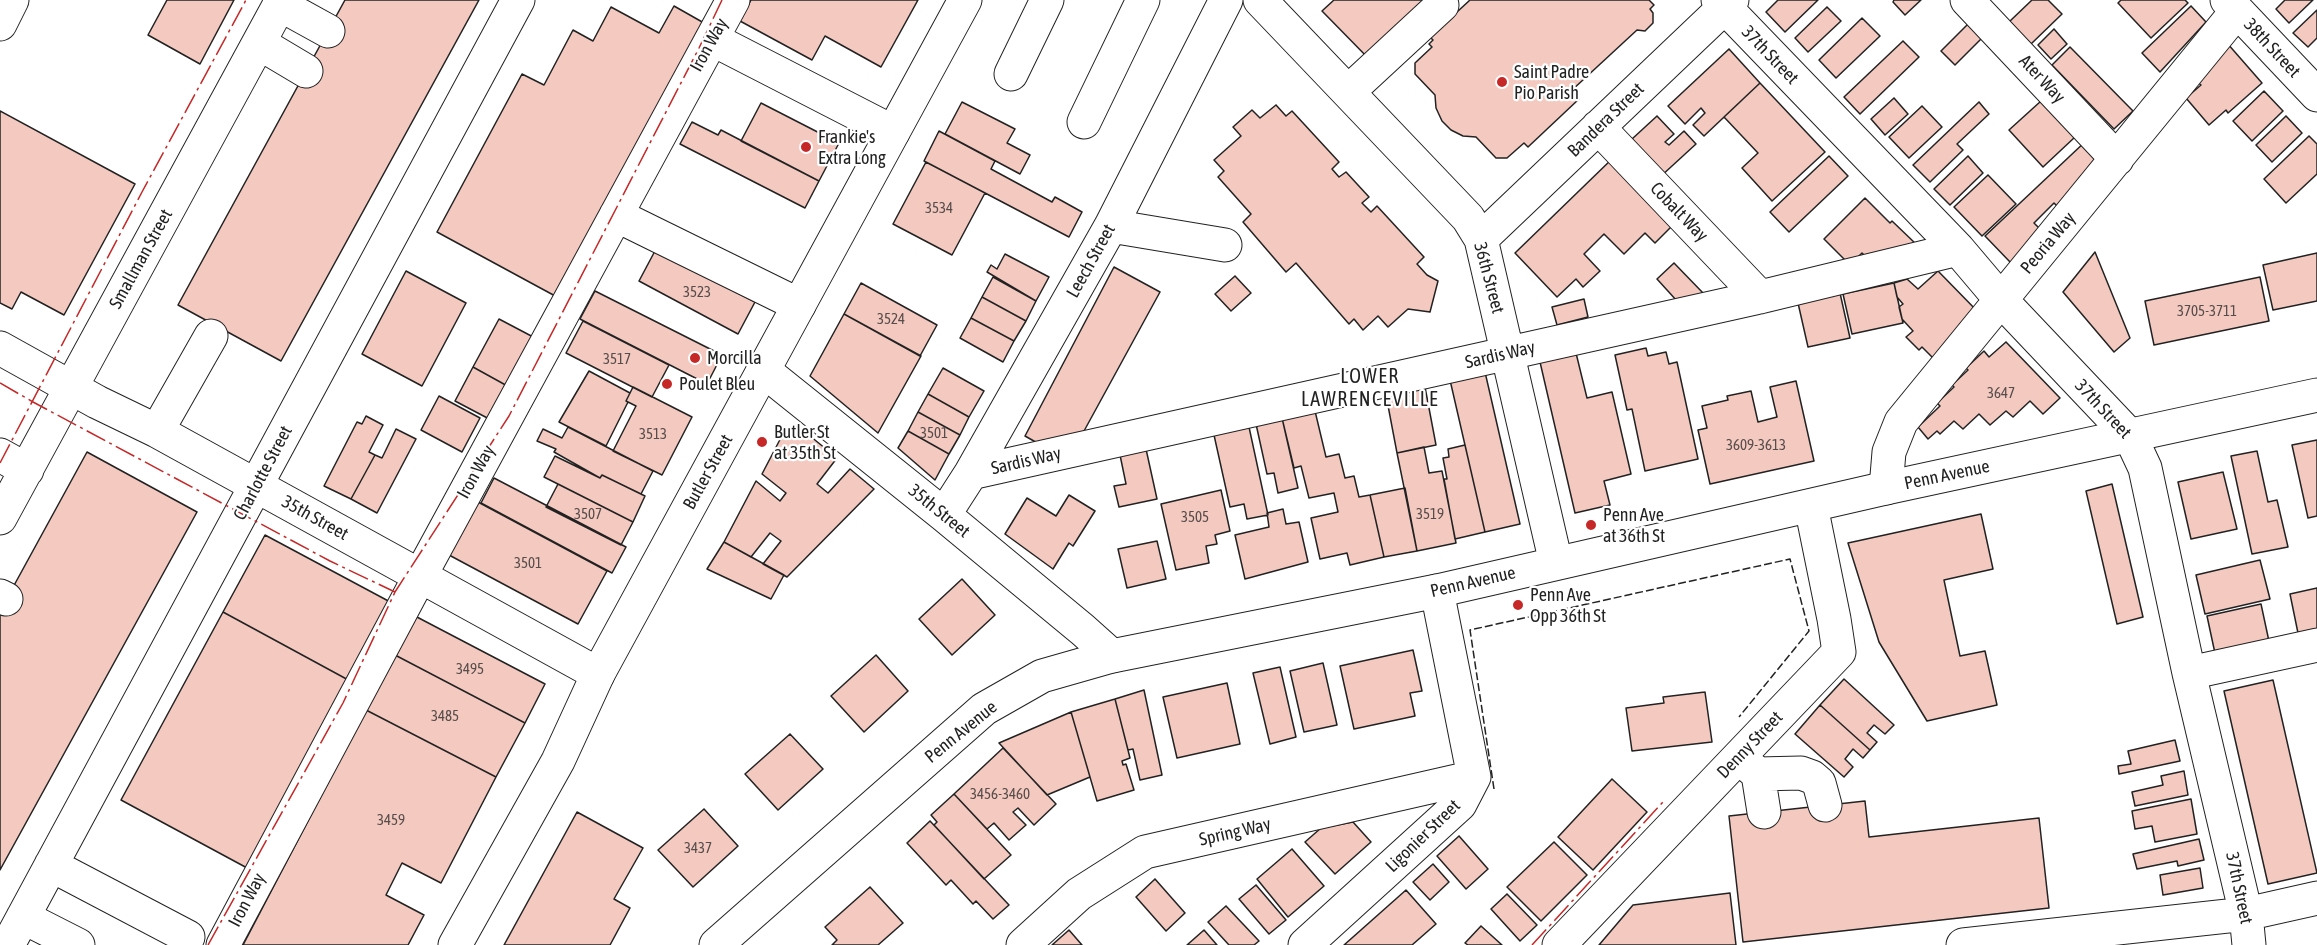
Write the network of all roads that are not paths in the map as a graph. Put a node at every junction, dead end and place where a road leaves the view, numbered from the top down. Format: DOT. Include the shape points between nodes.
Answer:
graph roads {
  1 [pos="12,0"];
  2 [pos="518,0"];
  3 [pos="733,0"];
  4 [pos="965,0"];
  5 [pos="1047,0"];
  6 [pos="1143,0"];
  7 [pos="1227,0"];
  8 [pos="1260,0"];
  9 [pos="1966,0"];
  10 [pos="1725,2"];
  11 [pos="1442,5"];
  12 [pos="2232,6"];
  13 [pos="272,18"];
  14 [pos="0,24"];
  15 [pos="322,32"];
  16 [pos="712,39"];
  17 [pos="1011,74"];
  18 [pos="1348,92"];
  19 [pos="2317,95"];
  20 [pos="1084,122"];
  21 [pos="1598,127"];
  22 [pos="893,132"];
  23 [pos="2117,159"];
  24 [pos="616,215"];
  25 [pos="1111,226"];
  26 [pos="1480,239"];
  27 [pos="1225,245"];
  28 [pos="1958,249"];
  29 [pos="1760,297"];
  30 [pos="2002,300"];
  31 [pos="799,305"];
  32 [pos="211,336"];
  33 [pos="0,348"];
  34 [pos="1508,354"];
  35 [pos="763,370"];
  36 [pos="72,387"];
  37 [pos="2317,395"];
  38 [pos="157,431"];
  39 [pos="2130,436"];
  40 [pos="13,463"];
  41 [pos="971,473"];
  42 [pos="256,486"];
  43 [pos="1886,488"];
  44 [pos="1811,506"];
  45 [pos="944,515"];
  46 [pos="0,518"];
  47 [pos="1556,563"];
  48 [pos="420,576"];
  49 [pos="1437,591"];
  50 [pos="2317,645"];
  51 [pos="1112,656"];
  52 [pos="2189,673"];
  53 [pos="598,674"];
  54 [pos="1748,765"];
  55 [pos="1474,777"];
  56 [pos="1825,805"];
  57 [pos="1764,812"];
  58 [pos="51,865"];
  59 [pos="2317,898"];
  60 [pos="23,917"];
  61 [pos="2248,930"];
  62 [pos="188,937"];
  63 [pos="8,945"];
  64 [pos="78,945"];
  65 [pos="223,945"];
  66 [pos="455,945"];
  67 [pos="716,945"];
  68 [pos="1023,945"];
  69 [pos="1305,945"];
  70 [pos="1559,945"];
  71 [pos="1963,945"];
  1 -- 14 [label="street"];
  2 -- 42 [label="street, Charlotte Street"];
  3 -- 16 [label="street, Iron Way"];
  4 -- 22 [label="street, Butler Street"];
  5 -- 17 [label="street"];
  6 -- 20 [label="street"];
  7 -- 25 [label="street, Leech Street"];
  8 -- 18 [label="street, 36th Street"];
  9 -- 23 [label="street, Ater Way"];
  10 -- 21 [label="street, Bandera Street"];
  10 -- 28 [label="street, 37th Street"];
  11 -- 18 [label="street"];
  12 -- 19 [label="street, 38th Street"];
  12 -- 23 [label="street, Peoria Way"];
  13 -- 15 [label="street"];
  13 -- 15 [label="street"];
  13 -- 36 [label="street, Smallman Street"];
  16 -- 22 [label="street"];
  16 -- 24 [label="street, Iron Way"];
  18 -- 26 [label="street, 36th Street" via="1468,218"];
  21 -- 26 [label="street, Bandera Street"];
  21 -- 29 [label="street, Cobalt Way"];
  22 -- 31 [label="street, Butler Street"];
  23 -- 30 [label="street, Peoria Way"];
  24 -- 31 [label="street"];
  24 -- 48 [label="street, Iron Way"];
  25 -- 27 [label="street"];
  25 -- 41 [label="street, Leech Street"];
  26 -- 34 [label="street, 36th Street"];
  28 -- 29 [label="street, Sardis Way"];
  28 -- 30 [label="street, 37th Street"];
  29 -- 34 [label="street, Sardis Way"];
  30 -- 39 [label="street, 37th Street"];
  30 -- 43 [label="street, Peoria Way" via="1901,422 1889,452"];
  31 -- 35 [label="street, Butler Street"];
  32 -- 38 [label="street"];
  33 -- 36 [label="street, 35th Street"];
  34 -- 41 [label="street, Sardis Way"];
  34 -- 47 [label="street, 36th Street"];
  35 -- 45 [label="street, 35th Street"];
  35 -- 53 [label="street, Butler Street"];
  36 -- 38 [label="street, 35th Street"];
  36 -- 40 [label="street, Smallman Street"];
  37 -- 39 [label="street, Penn Avenue"];
  38 -- 42 [label="street, 35th Street"];
  39 -- 43 [label="street, Penn Avenue"];
  39 -- 52 [label="street, 37th Street" via="2145,468"];
  40 -- 46 [label="street, Smallman Street"];
  41 -- 45 [label="street, Leech Street"];
  42 -- 48 [label="street, 35th Street"];
  42 -- 58 [label="street, Charlotte Street"];
  43 -- 44 [label="street, Penn Avenue"];
  44 -- 47 [label="street, Penn Avenue"];
  44 -- 54 [label="street, Denny Street" via="1839,652"];
  45 -- 51 [label="street, 35th Street"];
  47 -- 49 [label="street, Penn Avenue"];
  48 -- 53 [label="street, 35th Street"];
  48 -- 65 [label="street, Iron Way"];
  49 -- 51 [label="street, Penn Avenue"];
  49 -- 55 [label="street"];
  50 -- 52 [label="street"];
  51 -- 67 [label="street, Penn Avenue" via="1042,676 984,709"];
  52 -- 61 [label="street, 37th Street"];
  53 -- 66 [label="street, Butler Street" via="558,760"];
  54 -- 56 [label="street" via="1812,777 1819,783"];
  54 -- 57 [label="street"];
  54 -- 70 [label="street, Denny Street"];
  55 -- 68 [label="street, Spring Way" via="1145,852 1079,894"];
  55 -- 69 [label="street, Ligonier Street" via="1460,804"];
  58 -- 60 [label="street, Charlotte Street"];
  58 -- 62 [label="street"];
  59 -- 61 [label="street"];
  60 -- 63 [label="street, Charlotte Street"];
  60 -- 64 [label="street"];
  61 -- 71 [label="street"];
}
